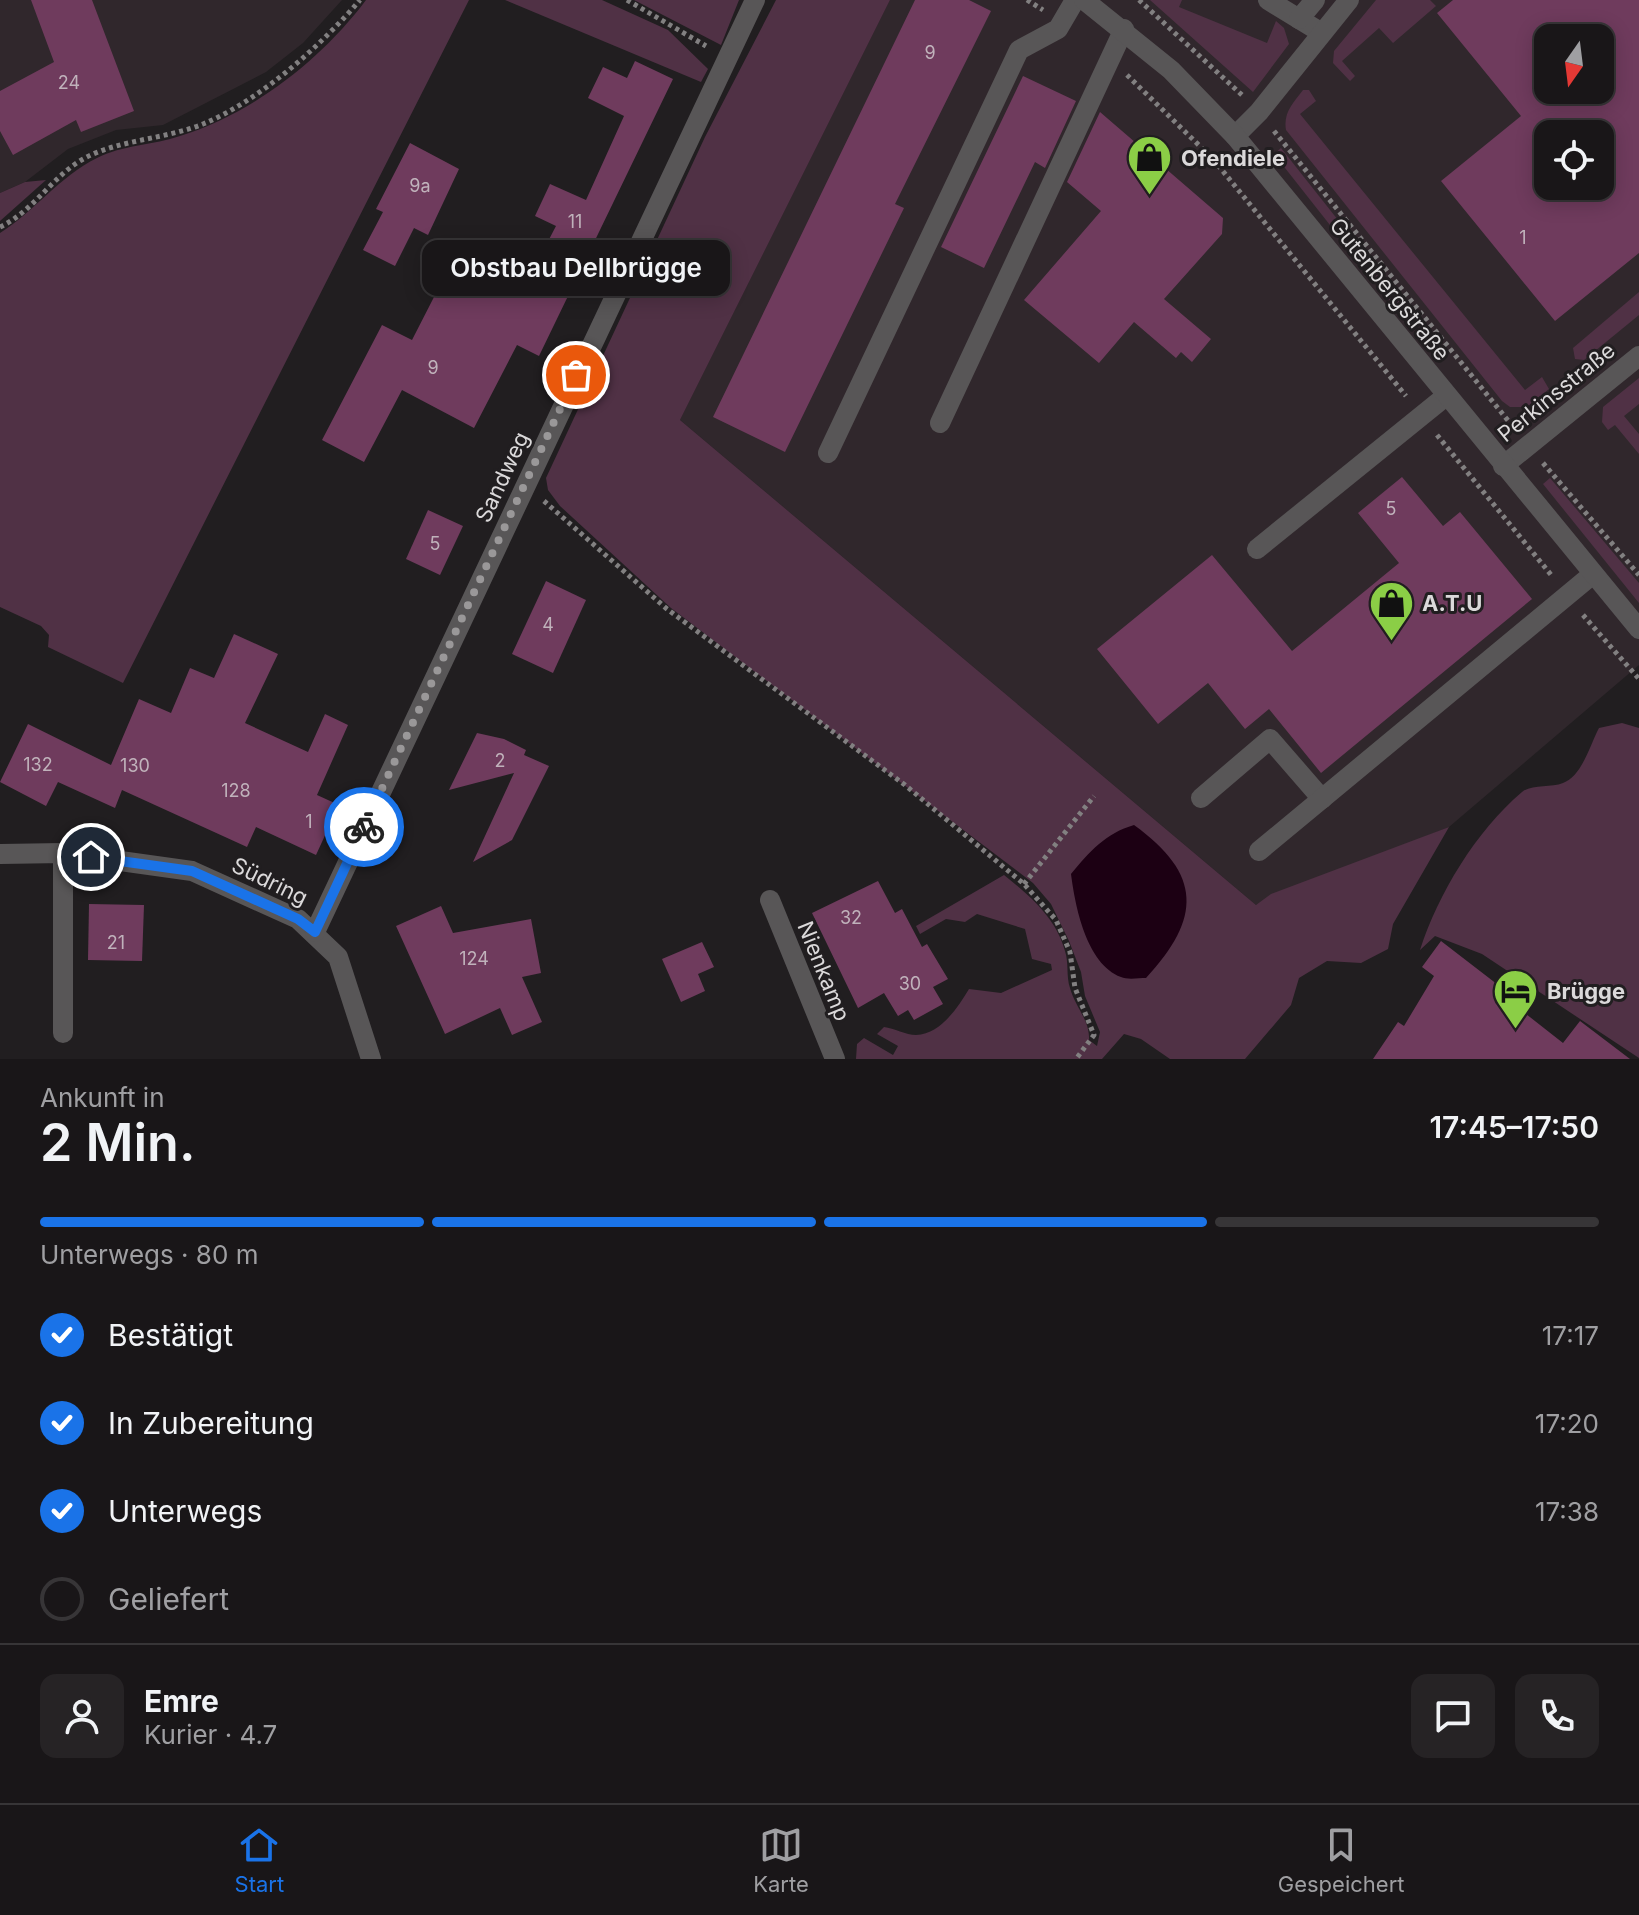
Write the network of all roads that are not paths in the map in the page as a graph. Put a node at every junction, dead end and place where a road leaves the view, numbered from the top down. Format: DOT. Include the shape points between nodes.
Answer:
graph roads {
  1 [pos="755,0"];
  2 [pos="1075,0"];
  3 [pos="1084,0"];
  4 [pos="1268,0"];
  5 [pos="1315,0"];
  6 [pos="1349,0"];
  7 [pos="1299,19"];
  8 [pos="1124,29"];
  9 [pos="1322,33"];
  10 [pos="1235,136"];
  11 [pos="1639,356"];
  12 [pos="1446,396"];
  13 [pos="940,423"];
  14 [pos="828,453"];
  15 [pos="1503,466"];
  16 [pos="1257,549"];
  17 [pos="1593,574"];
  18 [pos="1639,629"];
  19 [pos="1201,798"];
  20 [pos="1322,799"];
  21 [pos="1259,851"];
  22 [pos="63,853"];
  23 [pos="0,854"];
  24 [pos="770,900"];
  25 [pos="315,932"];
  26 [pos="63,1033"];
  27 [pos="371,1059"];
  28 [pos="835,1059"];
  1 -- 25 [label="street, Sandweg"];
  2 -- 14 [label="street" via="1058,29 1019,50"];
  3 -- 8 [label="street, Gutenbergstraße"];
  4 -- 7 [label="street"];
  5 -- 7 [label="street"];
  6 -- 9 [label="street"];
  7 -- 9 [label="street"];
  8 -- 10 [label="street, Gutenbergstraße"];
  8 -- 13 [label="street"];
  9 -- 10 [label="street"];
  10 -- 12 [label="street, Gutenbergstraße"];
  11 -- 15 [label="street, Perkinsstraße"];
  12 -- 15 [label="street, Gutenbergstraße"];
  12 -- 16 [label="street"];
  15 -- 17 [label="street, Gutenbergstraße"];
  17 -- 18 [label="street, Gutenbergstraße"];
  17 -- 20 [label="street"];
  19 -- 20 [label="street" via="1270,739"];
  20 -- 21 [label="street"];
  22 -- 23 [label="street, Südring"];
  22 -- 25 [label="street, Südring" via="192,871 298,919"];
  22 -- 26 [label="street"];
  24 -- 28 [label="street, Nienkamp"];
  25 -- 27 [label="street, Südring" via="338,957"];
}
